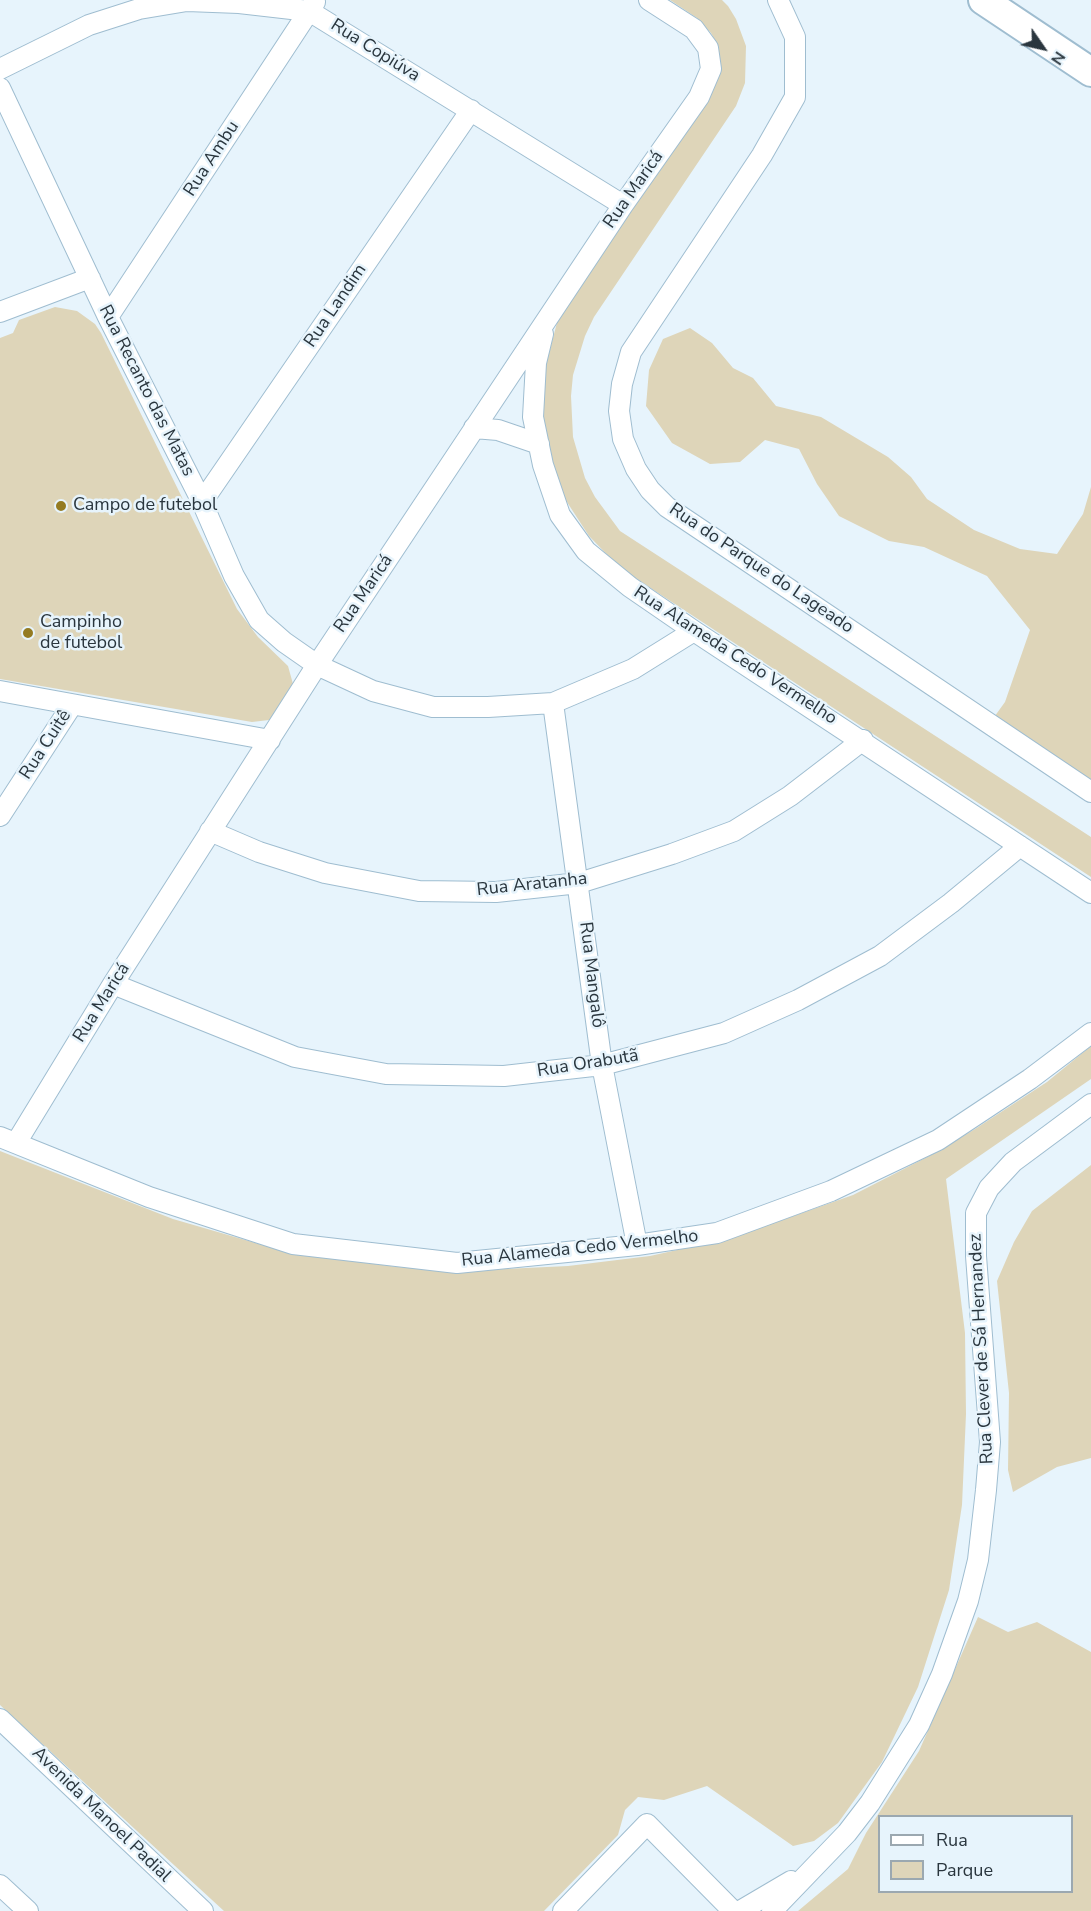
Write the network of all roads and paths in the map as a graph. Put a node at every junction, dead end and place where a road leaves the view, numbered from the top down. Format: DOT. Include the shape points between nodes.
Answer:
graph roads {
  1 [pos="649,0"];
  2 [pos="778,0"];
  3 [pos="983,0"];
  4 [pos="313,6"];
  5 [pos="0,69"];
  6 [pos="1091,72"];
  7 [pos="0,88"];
  8 [pos="471,110"];
  9 [pos="622,204"];
  10 [pos="90,278"];
  11 [pos="0,312"];
  12 [pos="108,318"];
  13 [pos="547,319"];
  14 [pos="474,428"];
  15 [pos="539,444"];
  16 [pos="202,502"];
  17 [pos="694,631"];
  18 [pos="317,664"];
  19 [pos="0,691"];
  20 [pos="553,703"];
  21 [pos="72,705"];
  22 [pos="270,740"];
  23 [pos="863,740"];
  24 [pos="1091,792"];
  25 [pos="0,816"];
  26 [pos="210,831"];
  27 [pos="1020,846"];
  28 [pos="579,883"];
  29 [pos="1091,893"];
  30 [pos="113,984"];
  31 [pos="1091,1033"];
  32 [pos="602,1065"];
  33 [pos="1091,1104"];
  34 [pos="8,1140"];
  35 [pos="637,1245"];
  36 [pos="0,1719"];
  37 [pos="812,1869"];
  38 [pos="0,1885"];
  39 [pos="28,1911"];
  40 [pos="202,1911"];
  41 [pos="562,1911"];
  42 [pos="733,1911"];
  43 [pos="740,1911"];
  44 [pos="772,1911"];
  1 -- 9 [label="street, Rua Maricá" via="694,29 708,48 711,69 699,97"];
  2 -- 24 [label="street, Rua do Parque do Lageado" via="795,37 795,97 762,155 632,352 619,411 623,439 636,469 667,507"];
  3 -- 6 [label="highway"];
  4 -- 5 [label="street, Rua Copiúva" via="187,1 139,9 89,25"];
  4 -- 8 [label="street, Rua Copiúva"];
  4 -- 12 [label="street, Rua Ambu"];
  7 -- 10 [label="street, Rua Recanto das Matas"];
  8 -- 9 [label="street, Rua Copiúva"];
  8 -- 16 [label="street, Rua Landim"];
  9 -- 13 [label="street, Rua Maricá"];
  10 -- 11 [label="street"];
  10 -- 12 [label="street, Rua Recanto das Matas"];
  12 -- 16 [label="street, Rua Recanto das Matas"];
  13 -- 14 [label="street, Rua Maricá"];
  13 -- 15 [label="street, Rua Alameda Cedo Vermelho" via="536,363 533,417"];
  14 -- 15 [label="street" via="509,433"];
  14 -- 18 [label="street, Rua Maricá"];
  15 -- 17 [label="street, Rua Alameda Cedo Vermelho" via="561,515 586,551"];
  16 -- 18 [label="street, Rua Recanto das Matas" via="234,576 260,620"];
  17 -- 20 [label="street, Rua Recanto das Matas" via="633,669"];
  17 -- 23 [label="street, Rua Alameda Cedo Vermelho"];
  18 -- 20 [label="street, Rua Recanto das Matas" via="373,691 433,707"];
  18 -- 22 [label="street, Rua Maricá"];
  19 -- 21 [label="street"];
  20 -- 28 [label="street, Rua Mangalô"];
  21 -- 22 [label="street"];
  21 -- 25 [label="street, Rua Cuitê"];
  22 -- 26 [label="street, Rua Maricá"];
  23 -- 27 [label="street, Rua Alameda Cedo Vermelho"];
  23 -- 28 [label="street, Rua Aratanha" via="790,796 734,831"];
  26 -- 28 [label="street, Rua Aratanha" via="325,873 419,891 496,892"];
  26 -- 30 [label="street, Rua Maricá"];
  27 -- 29 [label="street, Rua Alameda Cedo Vermelho"];
  27 -- 32 [label="street, Rua Orabutã" via="880,956 798,1000 724,1034"];
  28 -- 32 [label="street, Rua Mangalô"];
  30 -- 32 [label="street, Rua Orabutã" via="295,1057 386,1074 504,1076"];
  30 -- 34 [label="street, Rua Maricá"];
  31 -- 35 [label="street, Rua Alameda Cedo Vermelho" via="938,1140 831,1191 717,1233"];
  32 -- 35 [label="street, Rua Mangalô"];
  33 -- 37 [label="street, Rua Clever de Sá Hernandez" via="1013,1162 989,1188 976,1213 990,1442 973,1581 942,1674 919,1725 870,1803"];
  34 -- 35 [label="street, Rua Alameda Cedo Vermelho" via="148,1197 293,1244 457,1263"];
  36 -- 40 [label="street, Avenida Manoel Padial"];
  37 -- 43 [label="street"];
  37 -- 44 [label="street"];
  38 -- 39 [label="street"];
  41 -- 42 [label="street" via="646,1824"];
}
